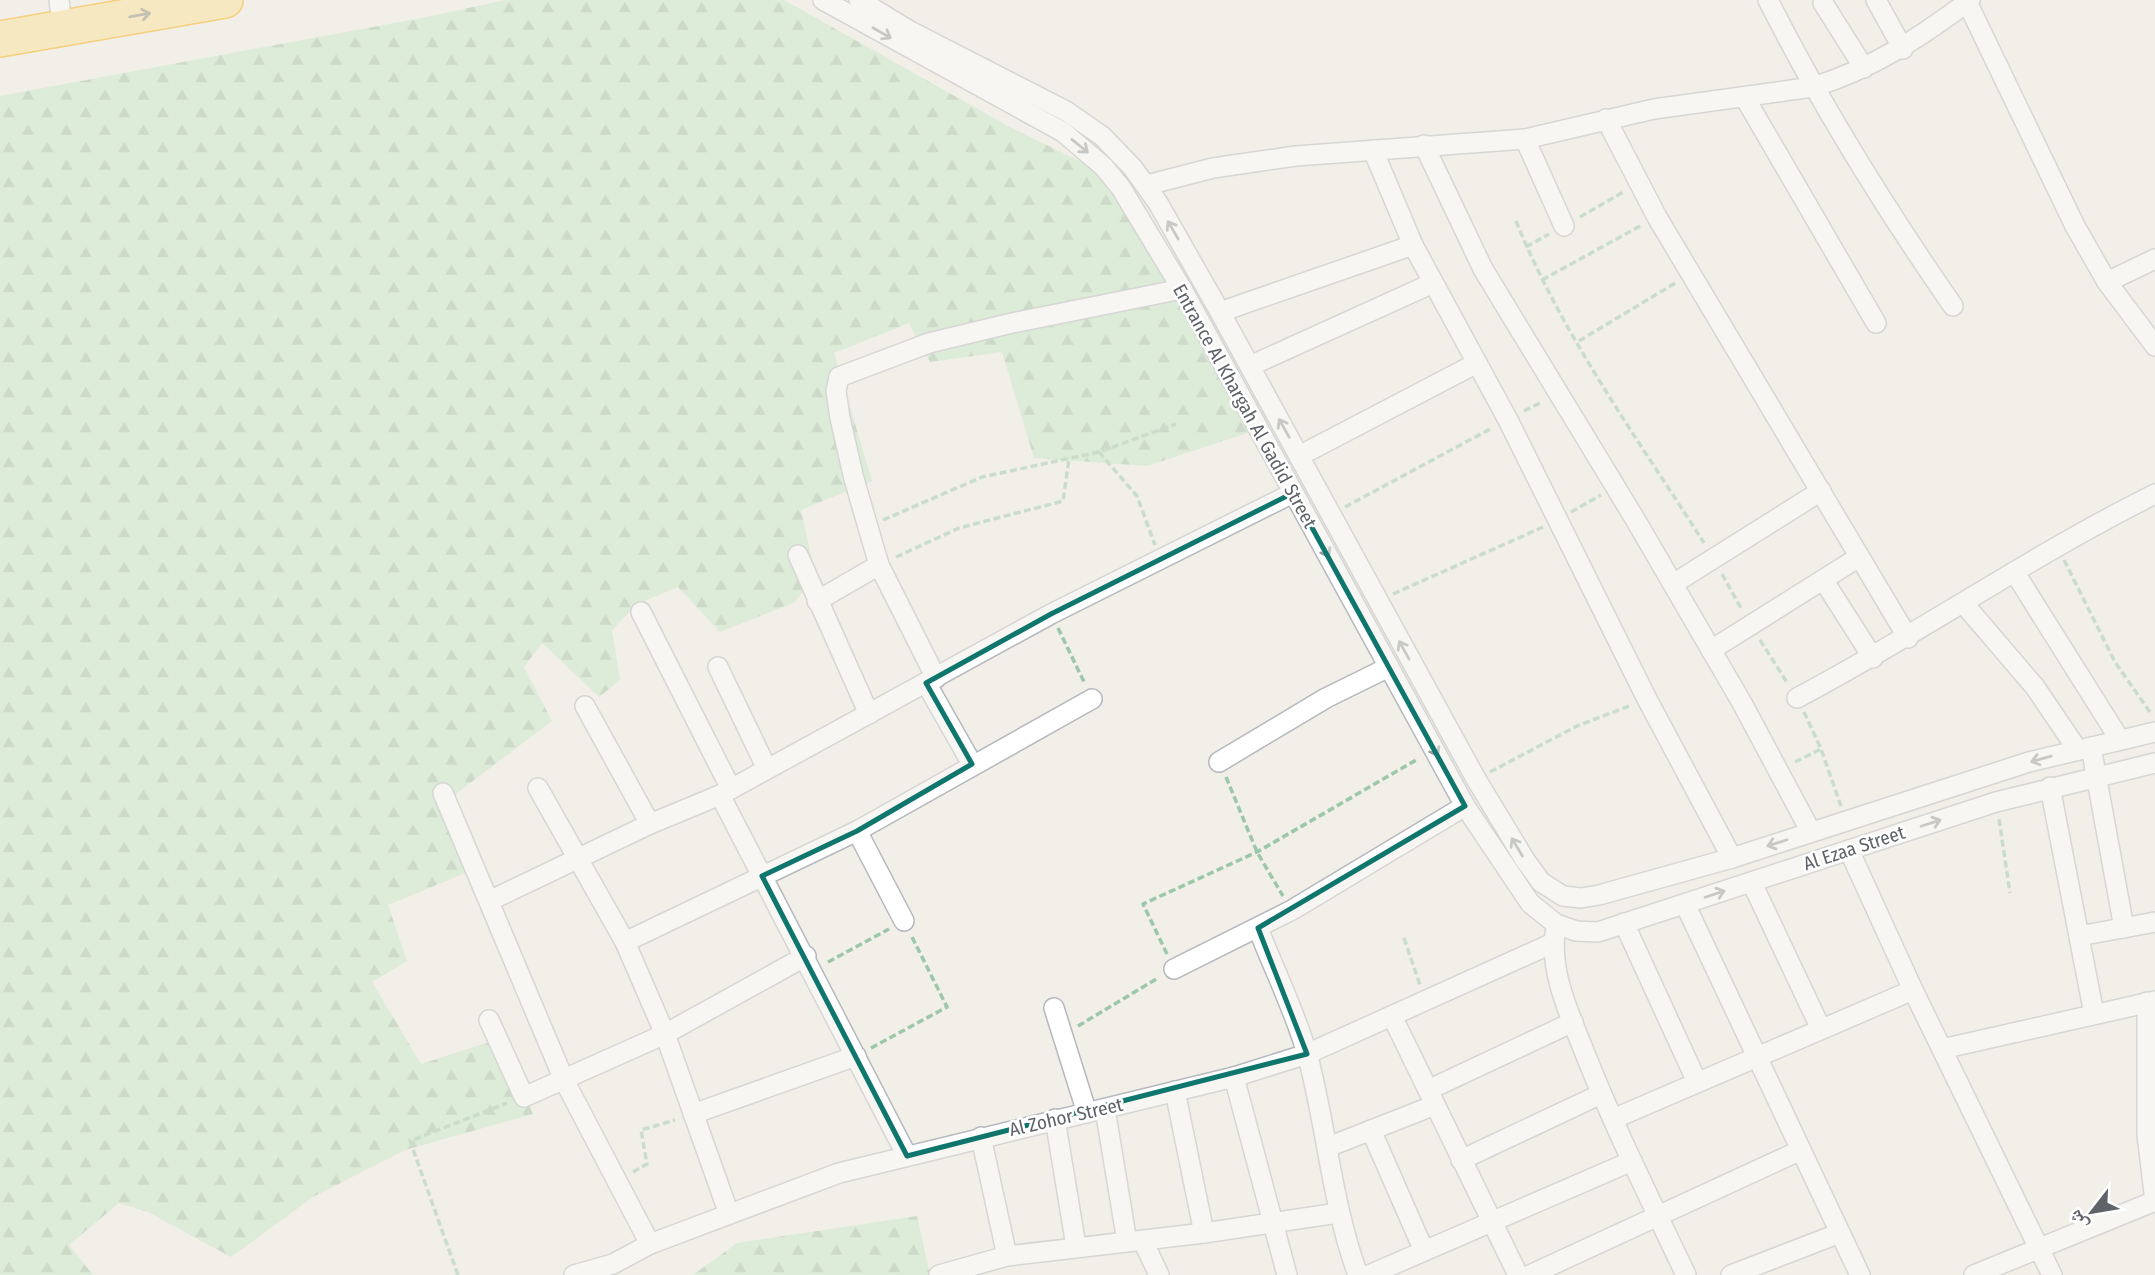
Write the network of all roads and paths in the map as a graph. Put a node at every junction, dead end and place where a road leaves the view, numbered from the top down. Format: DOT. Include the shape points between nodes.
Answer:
graph roads {
  1 [pos="103,0"];
  2 [pos="225,0"];
  3 [pos="823,0"];
  4 [pos="859,0"];
  5 [pos="1768,0"];
  6 [pos="1876,0"];
  7 [pos="1969,1"];
  8 [pos="1824,3"];
  9 [pos="59,4"];
  10 [pos="0,18"];
  11 [pos="0,39"];
  12 [pos="1903,49"];
  13 [pos="1864,68"];
  14 [pos="1813,88"];
  15 [pos="1745,98"];
  16 [pos="1606,119"];
  17 [pos="1525,139"];
  18 [pos="1424,145"];
  19 [pos="1373,150"];
  20 [pos="1639,184"];
  21 [pos="1147,185"];
  22 [pos="1657,217"];
  23 [pos="1516,221"];
  24 [pos="1564,226"];
  25 [pos="1413,246"];
  26 [pos="1526,247"];
  27 [pos="2155,259"];
  28 [pos="1690,273"];
  29 [pos="1542,280"];
  30 [pos="2107,282"];
  31 [pos="1433,283"];
  32 [pos="1182,289"];
  33 [pos="1953,306"];
  34 [pos="1220,312"];
  35 [pos="1876,323"];
  36 [pos="1578,342"];
  37 [pos="2155,346"];
  38 [pos="1477,363"];
  39 [pos="1250,366"];
  40 [pos="1556,394"];
  41 [pos="1508,419"];
  42 [pos="1176,424"];
  43 [pos="1099,452"];
  44 [pos="1299,456"];
  45 [pos="1069,459"];
  46 [pos="1615,487"];
  47 [pos="1821,491"];
  48 [pos="1293,493"];
  49 [pos="2155,494"];
  50 [pos="1331,515"];
  51 [pos="1558,520"];
  52 [pos="867,527"];
  53 [pos="2057,546"];
  54 [pos="798,555"];
  55 [pos="1859,556"];
  56 [pos="1160,557"];
  57 [pos="1714,558"];
  58 [pos="879,565"];
  59 [pos="2015,573"];
  60 [pos="1824,582"];
  61 [pos="1673,584"];
  62 [pos="817,601"];
  63 [pos="1378,601"];
  64 [pos="1964,604"];
  65 [pos="641,612"];
  66 [pos="1051,614"];
  67 [pos="1752,626"];
  68 [pos="1908,638"];
  69 [pos="1710,650"];
  70 [pos="1873,658"];
  71 [pos="718,667"];
  72 [pos="1389,667"];
  73 [pos="931,681"];
  74 [pos="1797,698"];
  75 [pos="1092,699"];
  76 [pos="1647,699"];
  77 [pos="585,706"];
  78 [pos="869,714"];
  79 [pos="2155,719"];
  80 [pos="2155,732"];
  81 [pos="2120,740"];
  82 [pos="2084,748"];
  83 [pos="1821,749"];
  84 [pos="1435,751"];
  85 [pos="1219,762"];
  86 [pos="2155,762"];
  87 [pos="972,764"];
  88 [pos="767,769"];
  89 [pos="1779,770"];
  90 [pos="2096,777"];
  91 [pos="1476,779"];
  92 [pos="2050,787"];
  93 [pos="538,788"];
  94 [pos="726,792"];
  95 [pos="443,793"];
  96 [pos="1996,802"];
  97 [pos="1465,806"];
  98 [pos="1847,821"];
  99 [pos="650,824"];
  100 [pos="857,831"];
  101 [pos="1811,832"];
  102 [pos="1849,850"];
  103 [pos="1257,852"];
  104 [pos="1731,858"];
  105 [pos="576,860"];
  106 [pos="762,876"];
  107 [pos="1752,883"];
  108 [pos="2010,893"];
  109 [pos="1563,896"];
  110 [pos="489,901"];
  111 [pos="1685,904"];
  112 [pos="1292,910"];
  113 [pos="904,921"];
  114 [pos="2155,922"];
  115 [pos="1624,923"];
  116 [pos="1258,928"];
  117 [pos="2124,928"];
  118 [pos="1554,933"];
  119 [pos="2079,936"];
  120 [pos="1404,938"];
  121 [pos="625,942"];
  122 [pos="810,963"];
  123 [pos="1174,969"];
  124 [pos="1913,990"];
  125 [pos="1426,1000"];
  126 [pos="2151,1002"];
  127 [pos="1054,1009"];
  128 [pos="2094,1014"];
  129 [pos="1392,1016"];
  130 [pos="489,1020"];
  131 [pos="1573,1022"];
  132 [pos="1821,1029"];
  133 [pos="665,1034"];
  134 [pos="1064,1035"];
  135 [pos="1942,1049"];
  136 [pos="1307,1054"];
  137 [pos="856,1056"];
  138 [pos="1757,1057"];
  139 [pos="1234,1077"];
  140 [pos="564,1080"];
  141 [pos="1697,1082"];
  142 [pos="1175,1091"];
  143 [pos="1601,1094"];
  144 [pos="524,1097"];
  145 [pos="1432,1098"];
  146 [pos="1096,1111"];
  147 [pos="694,1114"];
  148 [pos="1055,1119"];
  149 [pos="1613,1119"];
  150 [pos="1371,1130"];
  151 [pos="2151,1134"];
  152 [pos="981,1136"];
  153 [pos="1328,1147"];
  154 [pos="1801,1150"];
  155 [pos="907,1156"];
  156 [pos="1461,1160"];
  157 [pos="1632,1161"];
  158 [pos="617,1182"];
  159 [pos="1338,1213"];
  160 [pos="729,1214"];
  161 [pos="1658,1216"];
  162 [pos="1491,1222"];
  163 [pos="1273,1224"];
  164 [pos="1205,1233"];
  165 [pos="1840,1233"];
  166 [pos="1135,1241"];
  167 [pos="650,1244"];
  168 [pos="1076,1246"];
  169 [pos="2038,1246"];
  170 [pos="1424,1251"];
  171 [pos="1007,1256"];
  172 [pos="458,1275"];
  173 [pos="573,1275"];
  174 [pos="939,1275"];
  175 [pos="1159,1275"];
  176 [pos="1287,1275"];
  177 [pos="1359,1275"];
  178 [pos="1369,1275"];
  179 [pos="1518,1275"];
  180 [pos="1530,1275"];
  181 [pos="1686,1275"];
  182 [pos="1731,1275"];
  183 [pos="1860,1275"];
  184 [pos="1973,1275"];
  185 [pos="2052,1275"];
  1 -- 9 [label="highway"];
  11 -- 2 [label="highway, one-way"];
  3 -- 32 [label="street, Entrance Al Khargah Al Gadid Street, one-way" via="1040,119 1084,149 1121,188"];
  4 -- 21 [label="street, Entrance Al Khargah Al Gadid Street" via="1084,123 1118,151"];
  5 -- 14 [label="street"];
  6 -- 12 [label="street"];
  7 -- 12 [label="street"];
  7 -- 30 [label="street"];
  8 -- 13 [label="street"];
  9 -- 10 [label="highway"];
  12 -- 13 [label="street"];
  13 -- 14 [label="street"];
  14 -- 15 [label="street"];
  14 -- 33 [label="street"];
  15 -- 16 [label="street"];
  15 -- 35 [label="street"];
  16 -- 17 [label="street"];
  16 -- 20 [label="street"];
  17 -- 18 [label="street"];
  17 -- 24 [label="street"];
  18 -- 19 [label="street"];
  18 -- 40 [label="street" via="1483,270"];
  19 -- 21 [label="street" via="1213,168"];
  19 -- 25 [label="street"];
  20 -- 22 [label="street"];
  20 -- 24 [label="path"];
  34 -- 21 [label="street, Entrance Al Khargah Al Gadid Street, one-way"];
  22 -- 28 [label="street"];
  22 -- 29 [label="path"];
  23 -- 26 [label="path"];
  24 -- 26 [label="path"];
  25 -- 31 [label="street"];
  25 -- 34 [label="street"];
  26 -- 29 [label="path"];
  27 -- 30 [label="street"];
  28 -- 36 [label="path"];
  28 -- 47 [label="street"];
  29 -- 36 [label="path"];
  30 -- 37 [label="street"];
  31 -- 38 [label="street"];
  31 -- 39 [label="street"];
  32 -- 48 [label="street, Entrance Al Khargah Al Gadid Street"];
  32 -- 52 [label="street" via="929,343 844,373 836,381 840,418"];
  34 -- 39 [label="street, Entrance Al Khargah Al Gadid Street"];
  36 -- 57 [label="path"];
  38 -- 41 [label="street"];
  38 -- 44 [label="street"];
  44 -- 39 [label="street, Entrance Al Khargah Al Gadid Street, one-way"];
  40 -- 41 [label="path"];
  40 -- 46 [label="street"];
  41 -- 50 [label="path"];
  41 -- 51 [label="street"];
  42 -- 43 [label="path"];
  43 -- 45 [label="path"];
  43 -- 56 [label="path" via="1137,495"];
  44 -- 50 [label="street, Entrance Al Khargah Al Gadid Street"];
  45 -- 52 [label="path" via="982,477"];
  45 -- 58 [label="path" via="1063,501 959,528"];
  46 -- 51 [label="path"];
  46 -- 61 [label="street"];
  47 -- 55 [label="street"];
  47 -- 57 [label="street"];
  48 -- 56 [label="street"];
  48 -- 72 [label="street, Entrance Al Khargah Al Gadid Street, one-way"];
  49 -- 53 [label="street"];
  50 -- 63 [label="street, Entrance Al Khargah Al Gadid Street"];
  51 -- 63 [label="path"];
  51 -- 76 [label="street"];
  52 -- 58 [label="street"];
  53 -- 59 [label="street"];
  53 -- 79 [label="path" via="2115,662"];
  54 -- 62 [label="street"];
  55 -- 60 [label="street"];
  55 -- 68 [label="street"];
  56 -- 66 [label="street"];
  57 -- 61 [label="street"];
  57 -- 67 [label="path"];
  58 -- 62 [label="street"];
  58 -- 73 [label="street"];
  59 -- 64 [label="street"];
  59 -- 81 [label="street"];
  60 -- 67 [label="street"];
  60 -- 70 [label="street"];
  61 -- 69 [label="street"];
  62 -- 78 [label="street"];
  91 -- 63 [label="street, Entrance Al Khargah Al Gadid Street, one-way"];
  64 -- 68 [label="street"];
  64 -- 82 [label="street"];
  65 -- 94 [label="street"];
  66 -- 73 [label="street"];
  66 -- 75 [label="path"];
  67 -- 69 [label="street"];
  67 -- 74 [label="path"];
  68 -- 70 [label="street"];
  69 -- 89 [label="street"];
  70 -- 74 [label="street"];
  71 -- 88 [label="street"];
  72 -- 84 [label="street, Entrance Al Khargah Al Gadid Street, one-way"];
  72 -- 85 [label="street" via="1326,698"];
  73 -- 78 [label="street"];
  73 -- 87 [label="street"];
  74 -- 83 [label="path"];
  75 -- 87 [label="street"];
  76 -- 91 [label="path" via="1577,726"];
  76 -- 104 [label="street"];
  77 -- 99 [label="street"];
  78 -- 88 [label="street"];
  80 -- 81 [label="street, Al Ezaa Street"];
  81 -- 82 [label="street, Al Ezaa Street"];
  82 -- 90 [label="street"];
  82 -- 98 [label="street, Al Ezaa Street, one-way"];
  83 -- 89 [label="path"];
  83 -- 98 [label="path"];
  84 -- 97 [label="street, Entrance Al Khargah Al Gadid Street"];
  84 -- 103 [label="path"];
  85 -- 103 [label="path"];
  86 -- 90 [label="street, Al Ezaa Street"];
  87 -- 100 [label="street"];
  88 -- 94 [label="street"];
  89 -- 101 [label="street"];
  90 -- 92 [label="street, Al Ezaa Street"];
  90 -- 117 [label="street"];
  109 -- 91 [label="street, Entrance Al Khargah Al Gadid Street, one-way" via="1541,882"];
  92 -- 96 [label="street, Al Ezaa Street"];
  92 -- 119 [label="street"];
  93 -- 105 [label="street"];
  94 -- 99 [label="street"];
  94 -- 106 [label="street"];
  95 -- 110 [label="street"];
  102 -- 96 [label="street, Al Ezaa Street, one-way"];
  96 -- 108 [label="path"];
  97 -- 112 [label="street"];
  97 -- 118 [label="street, Entrance Al Khargah Al Gadid Street"];
  98 -- 101 [label="street, Al Ezaa Street"];
  99 -- 105 [label="street"];
  100 -- 106 [label="street"];
  100 -- 113 [label="street"];
  101 -- 104 [label="street, Al Ezaa Street, one-way"];
  102 -- 107 [label="street, Al Ezaa Street"];
  102 -- 124 [label="street"];
  103 -- 112 [label="path"];
  103 -- 123 [label="path" via="1143,904"];
  104 -- 109 [label="street, Al Ezaa Street" via="1599,895"];
  105 -- 110 [label="street"];
  105 -- 121 [label="street"];
  106 -- 121 [label="street"];
  106 -- 122 [label="street"];
  111 -- 107 [label="street, Al Ezaa Street, one-way"];
  107 -- 132 [label="street"];
  109 -- 118 [label="street"];
  110 -- 140 [label="street"];
  111 -- 115 [label="street, Al Ezaa Street"];
  111 -- 138 [label="street"];
  112 -- 116 [label="street"];
  113 -- 122 [label="path"];
  113 -- 137 [label="path" via="947,1007"];
  114 -- 117 [label="street"];
  115 -- 118 [label="street, Al Ezaa Street" via="1598,932"];
  115 -- 141 [label="street"];
  116 -- 123 [label="street"];
  116 -- 136 [label="street"];
  117 -- 119 [label="street"];
  118 -- 125 [label="street, Al Zohor Street"];
  118 -- 131 [label="street" via="1553,962"];
  119 -- 128 [label="street"];
  120 -- 125 [label="path"];
  121 -- 133 [label="street"];
  122 -- 133 [label="street"];
  122 -- 137 [label="street"];
  123 -- 134 [label="path"];
  124 -- 132 [label="street"];
  124 -- 135 [label="street"];
  125 -- 129 [label="street, Al Zohor Street"];
  126 -- 128 [label="street"];
  126 -- 151 [label="street"];
  127 -- 134 [label="street"];
  128 -- 135 [label="street"];
  129 -- 136 [label="street, Al Zohor Street"];
  129 -- 145 [label="street"];
  130 -- 144 [label="street"];
  131 -- 143 [label="street"];
  131 -- 145 [label="street"];
  132 -- 138 [label="street"];
  133 -- 140 [label="street"];
  133 -- 147 [label="street"];
  134 -- 146 [label="street"];
  135 -- 169 [label="street"];
  136 -- 139 [label="street, Al Zohor Street"];
  136 -- 153 [label="street"];
  137 -- 147 [label="street"];
  137 -- 155 [label="street"];
  138 -- 141 [label="street"];
  138 -- 154 [label="street"];
  139 -- 142 [label="street, Al Zohor Street"];
  139 -- 163 [label="street"];
  140 -- 144 [label="street"];
  140 -- 158 [label="street"];
  141 -- 149 [label="street"];
  142 -- 146 [label="street, Al Zohor Street"];
  142 -- 164 [label="street"];
  143 -- 149 [label="street"];
  143 -- 156 [label="street"];
  144 -- 172 [label="path" via="410,1141"];
  145 -- 150 [label="street"];
  145 -- 156 [label="street"];
  146 -- 148 [label="street, Al Zohor Street"];
  146 -- 166 [label="street"];
  147 -- 158 [label="path" via="641,1130 647,1164"];
  147 -- 160 [label="street"];
  148 -- 152 [label="street, Al Zohor Street"];
  148 -- 168 [label="street"];
  149 -- 157 [label="street"];
  150 -- 153 [label="street"];
  150 -- 170 [label="street"];
  151 -- 169 [label="street" via="2155,1201"];
  152 -- 155 [label="street, Al Zohor Street"];
  152 -- 171 [label="street"];
  153 -- 159 [label="street"];
  154 -- 161 [label="street"];
  154 -- 165 [label="street"];
  155 -- 160 [label="street, Al Zohor Street" via="839,1173"];
  156 -- 162 [label="street"];
  157 -- 161 [label="street"];
  157 -- 162 [label="street"];
  158 -- 167 [label="street"];
  159 -- 163 [label="street"];
  159 -- 177 [label="street"];
  160 -- 167 [label="street, Al Zohor Street"];
  161 -- 180 [label="street"];
  161 -- 181 [label="street"];
  162 -- 170 [label="street"];
  162 -- 179 [label="street"];
  163 -- 164 [label="street"];
  163 -- 176 [label="street"];
  164 -- 166 [label="street"];
  165 -- 182 [label="street"];
  165 -- 183 [label="street"];
  166 -- 168 [label="street"];
  166 -- 175 [label="street"];
  167 -- 173 [label="street, Al Zohor Street" via="613,1264"];
  168 -- 171 [label="street"];
  169 -- 184 [label="street"];
  169 -- 185 [label="street"];
  170 -- 178 [label="street"];
  171 -- 174 [label="street"];
}
